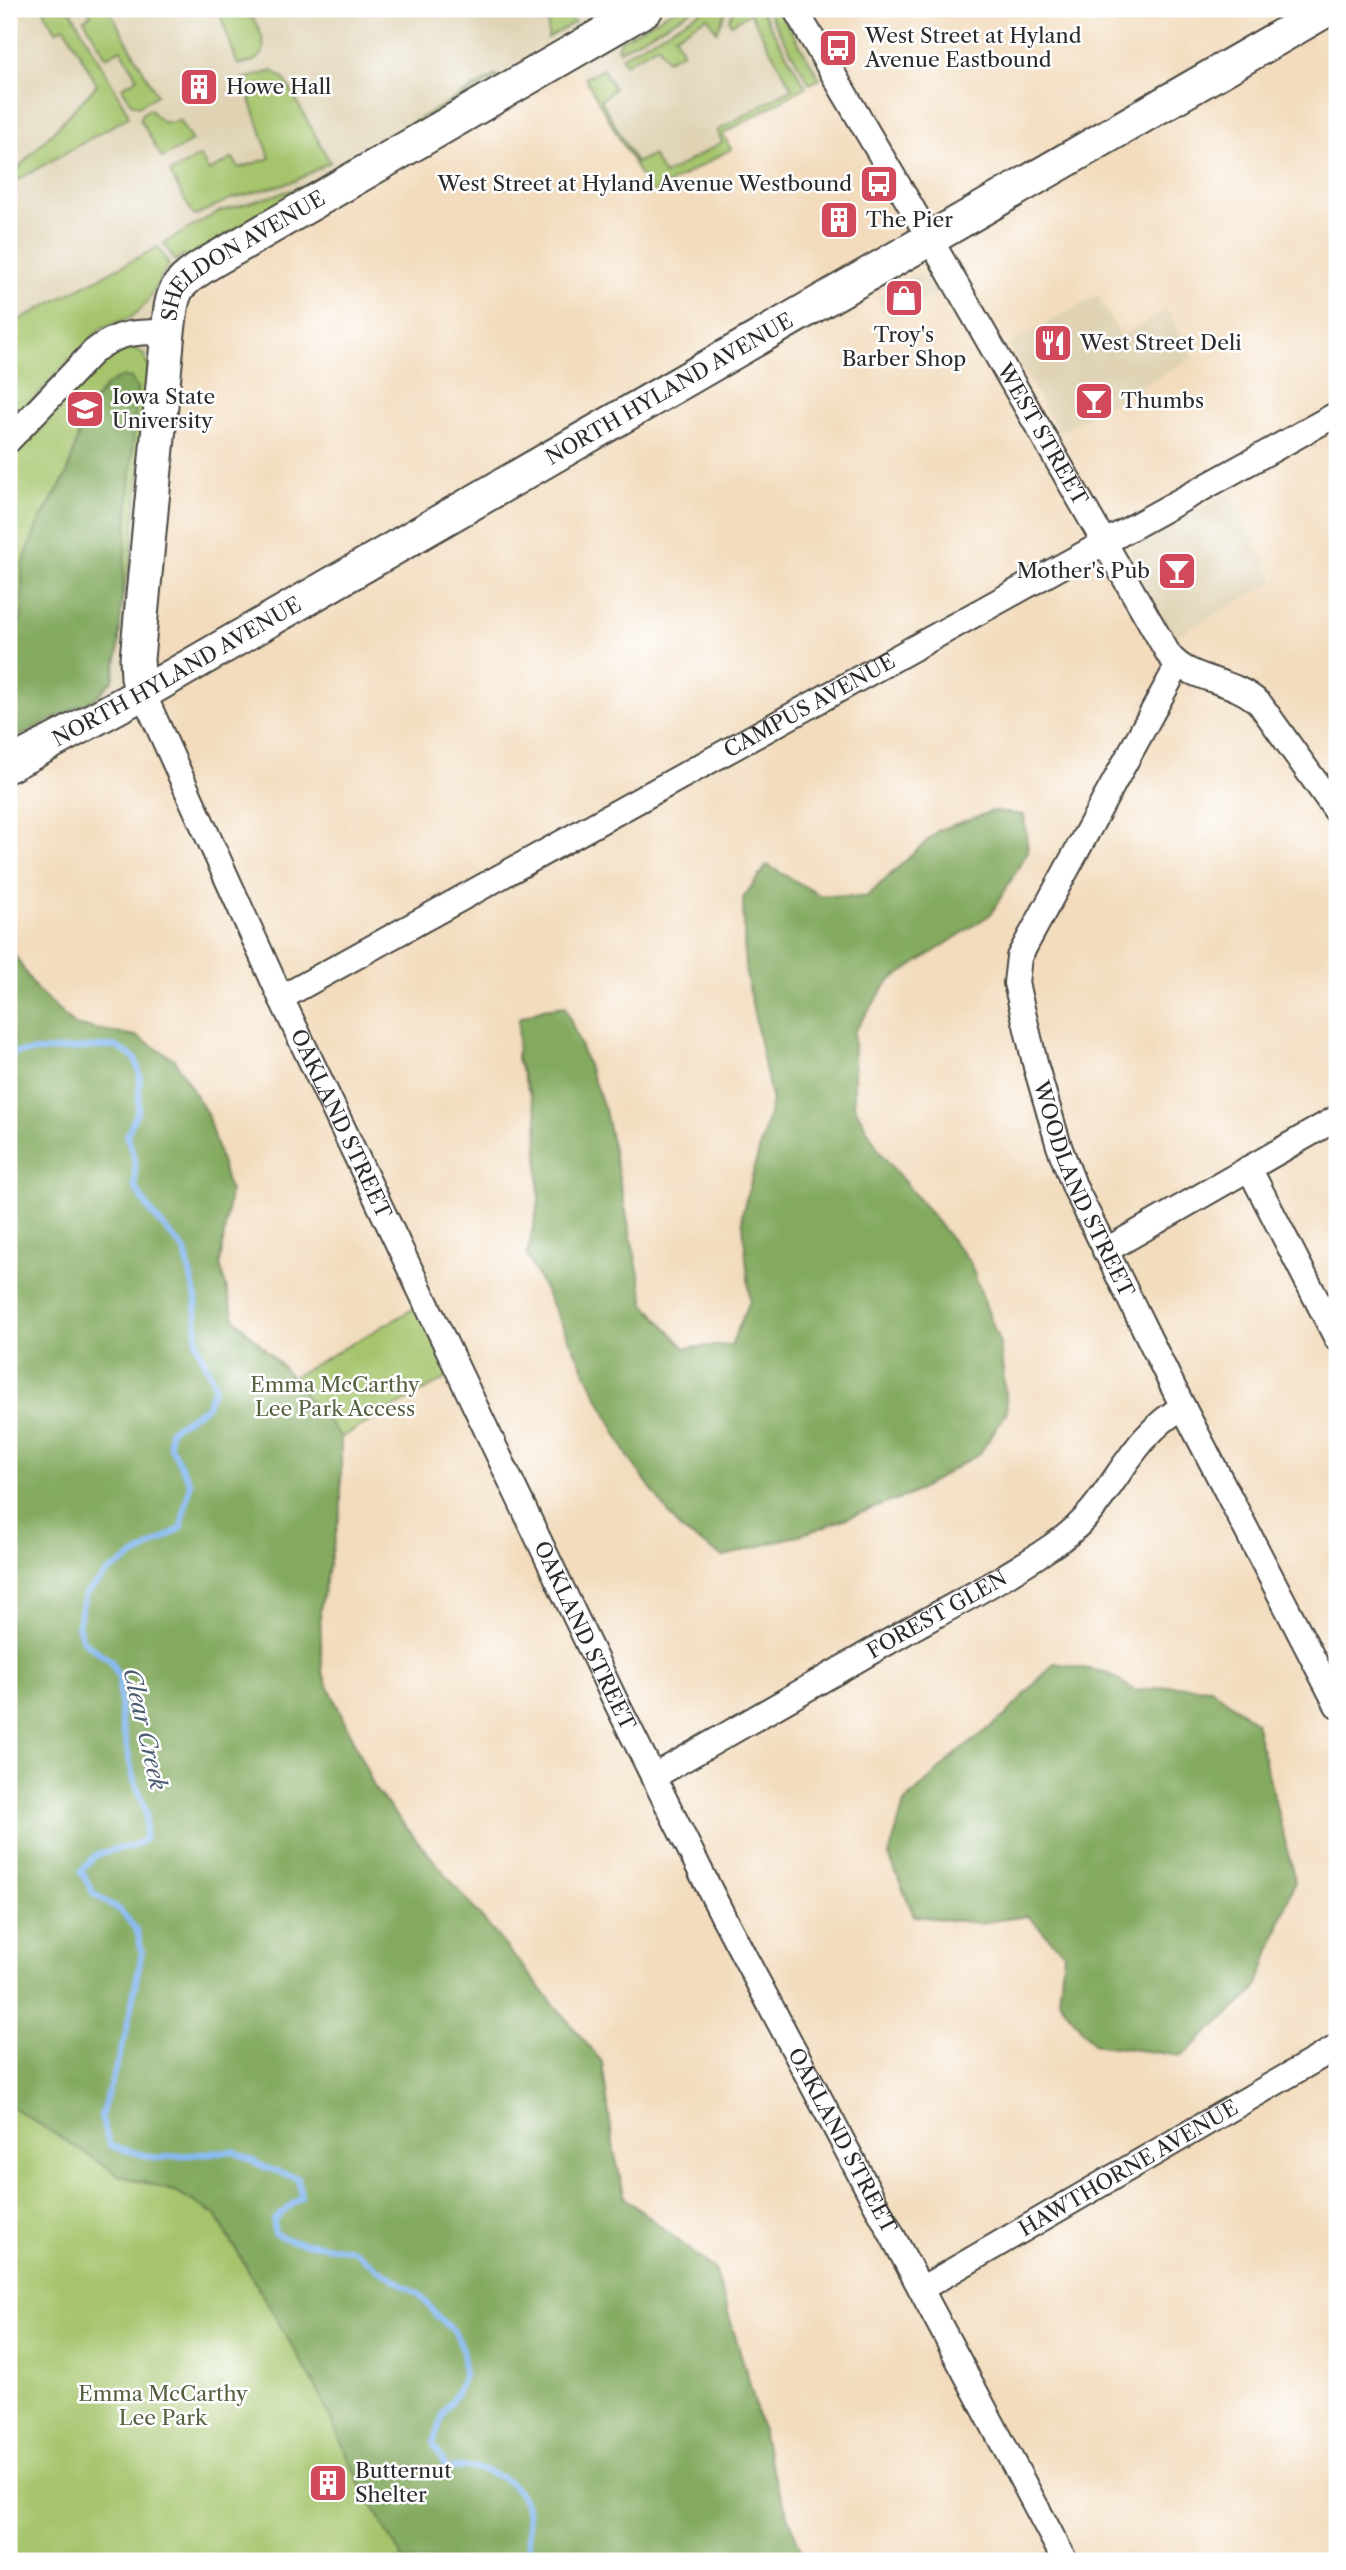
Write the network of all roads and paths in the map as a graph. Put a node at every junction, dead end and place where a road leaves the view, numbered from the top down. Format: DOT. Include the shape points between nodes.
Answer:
graph roads {
  1 [pos="646,9"];
  2 [pos="795,9"];
  3 [pos="1328,9"];
  4 [pos="930,239"];
  5 [pos="168,332"];
  6 [pos="1337,414"];
  7 [pos="9,440"];
  8 [pos="1104,542"];
  9 [pos="1178,665"];
  10 [pos="143,693"];
  11 [pos="9,765"];
  12 [pos="1337,812"];
  13 [pos="281,998"];
  14 [pos="1337,1118"];
  15 [pos="1249,1168"];
  16 [pos="1105,1251"];
  17 [pos="1337,1339"];
  18 [pos="1183,1407"];
  19 [pos="1337,1705"];
  20 [pos="653,1777"];
  21 [pos="1337,2048"];
  22 [pos="921,2290"];
  23 [pos="1065,2561"];
  1 -- 5 [label="main road, SHELDON AVENUE" via="188,277 174,296"];
  2 -- 4 [label="street, WEST STREET"];
  3 -- 4 [label="main road, NORTH HYLAND AVENUE"];
  4 -- 8 [label="street, WEST STREET"];
  4 -- 10 [label="main road, NORTH HYLAND AVENUE"];
  5 -- 7 [label="street" via="136,332 108,340"];
  5 -- 10 [label="main road, SHELDON AVENUE" via="137,659"];
  6 -- 8 [label="street, CAMPUS AVENUE"];
  8 -- 9 [label="street, WEST STREET"];
  8 -- 13 [label="street, CAMPUS AVENUE"];
  9 -- 12 [label="street" via="1250,694"];
  9 -- 16 [label="street, WOODLAND STREET" via="1016,968 1036,1067 1059,1146"];
  10 -- 11 [label="main road, NORTH HYLAND AVENUE"];
  10 -- 13 [label="street, OAKLAND STREET"];
  13 -- 20 [label="street, OAKLAND STREET"];
  14 -- 15 [label="street"];
  15 -- 16 [label="street"];
  15 -- 17 [label="street"];
  16 -- 18 [label="street, WOODLAND STREET"];
  18 -- 19 [label="street, WOODLAND STREET"];
  18 -- 20 [label="street, FOREST GLEN" via="1163,1419 1137,1446 1092,1510 1064,1538"];
  20 -- 22 [label="street, OAKLAND STREET"];
  21 -- 22 [label="street, HAWTHORNE AVENUE"];
  22 -- 23 [label="street, OAKLAND STREET"];
}
